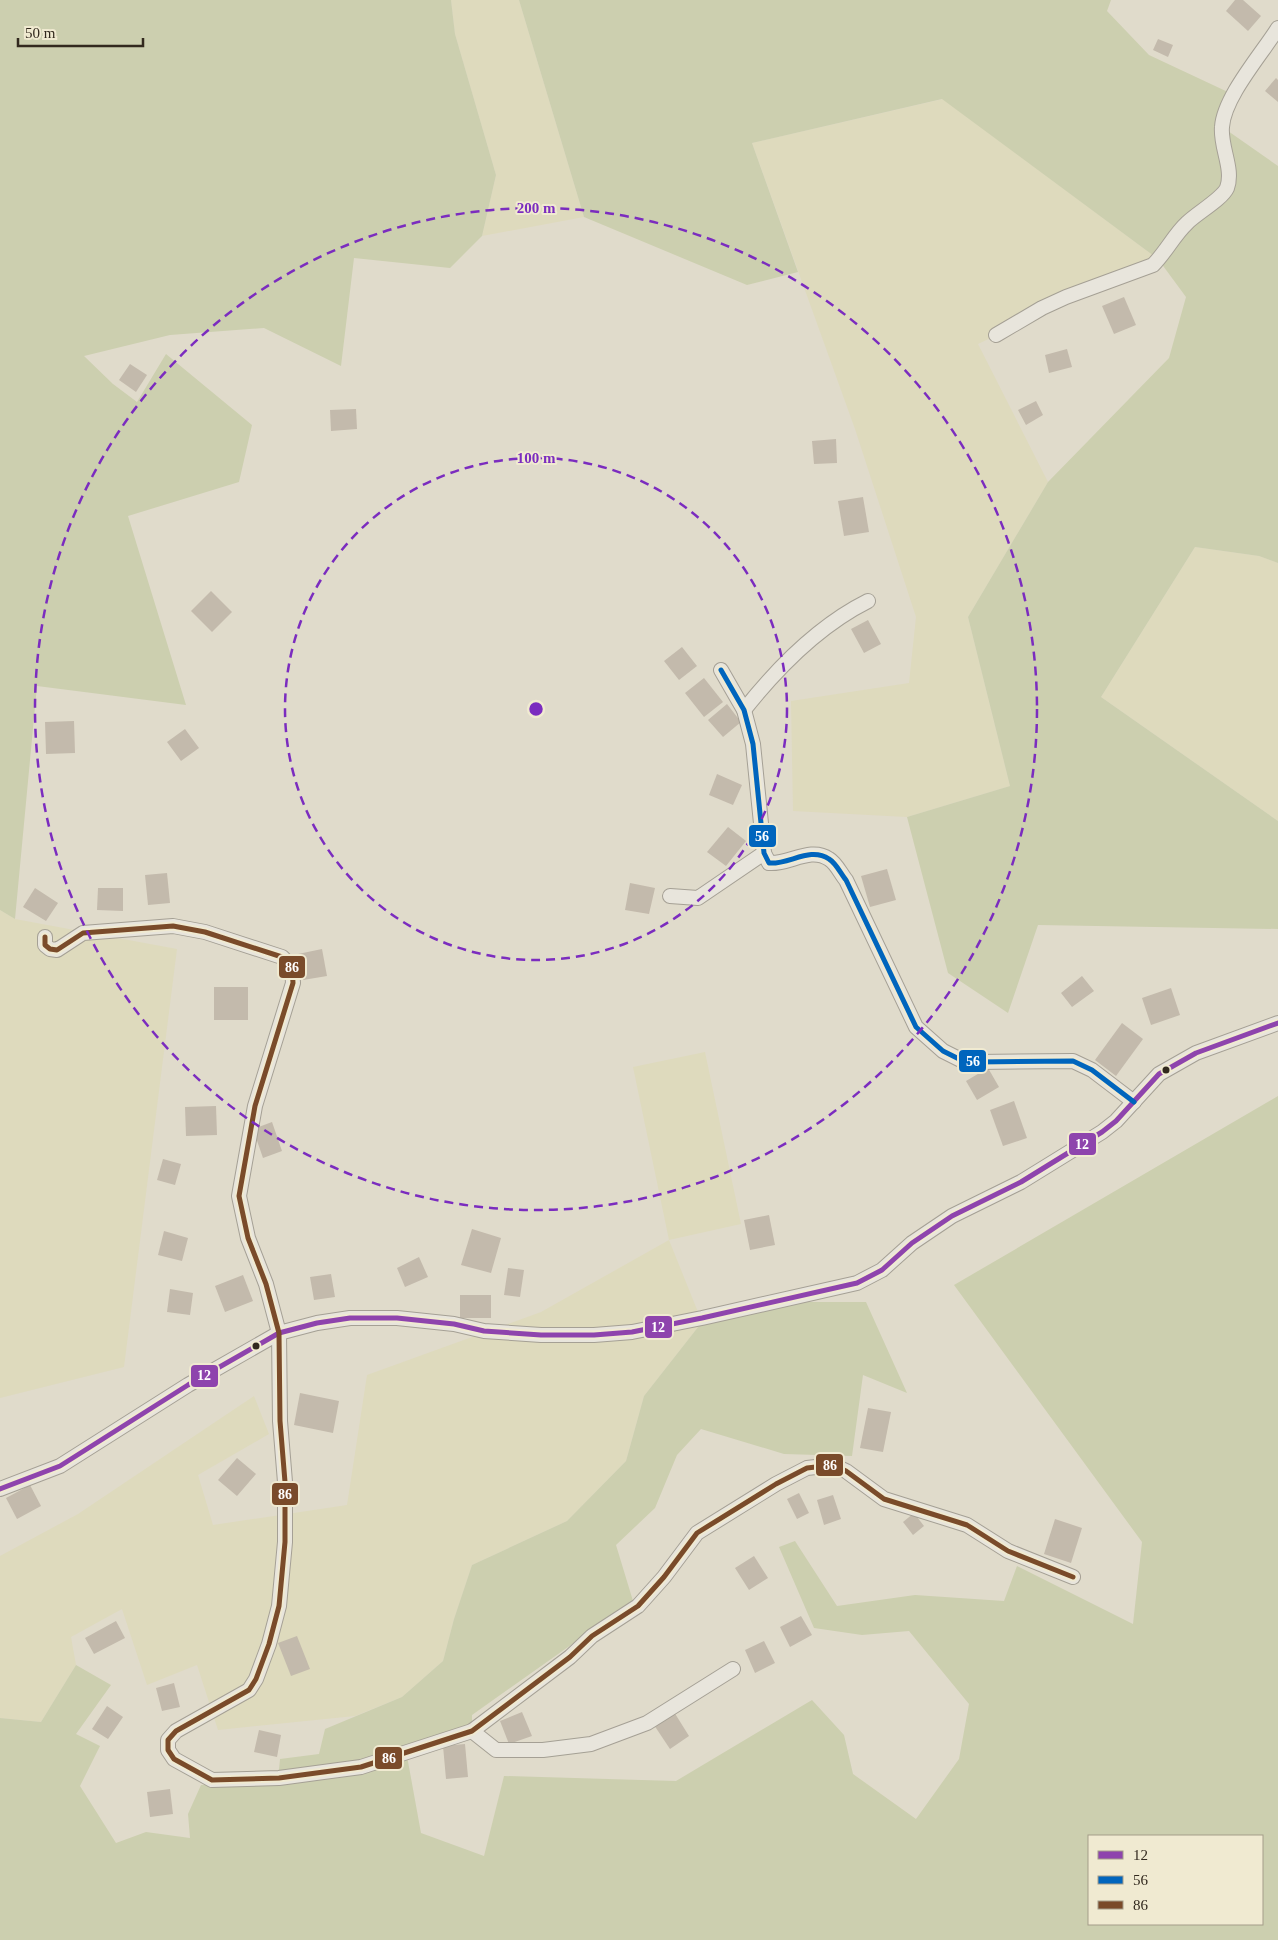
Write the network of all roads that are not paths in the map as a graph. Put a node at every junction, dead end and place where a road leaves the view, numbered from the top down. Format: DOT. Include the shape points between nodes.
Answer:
graph roads {
  1 [pos="1278,28"];
  2 [pos="996,335"];
  3 [pos="868,601"];
  4 [pos="721,670"];
  5 [pos="744,710"];
  6 [pos="764,853"];
  7 [pos="670,896"];
  8 [pos="45,937"];
  9 [pos="1278,1024"];
  10 [pos="1134,1102"];
  11 [pos="279,1333"];
  12 [pos="0,1489"];
  13 [pos="1073,1577"];
  14 [pos="733,1669"];
  15 [pos="472,1731"];
  1 -- 2 [label="street" via="1223,116 1222,144 1229,177 1226,189 1186,224 1154,265 1066,297"];
  3 -- 5 [label="street" via="846,612 804,645 767,681"];
  4 -- 5 [label="street"];
  5 -- 6 [label="street" via="752,744"];
  6 -- 7 [label="street" via="698,898"];
  6 -- 10 [label="street" via="769,863 778,864 809,854 830,859 846,880 916,1027 943,1052 961,1060 977,1062 1074,1062 1092,1070"];
  8 -- 11 [label="street" via="45,945 50,950 57,950 83,932 173,926 205,932 282,957 292,967 294,983 255,1106 239,1196 248,1238 266,1284"];
  9 -- 10 [label="street" via="1196,1054 1159,1074"];
  10 -- 11 [label="street" via="1116,1121 1062,1158 952,1216 882,1270 834,1290 632,1332 594,1336 494,1331 397,1318 350,1318"];
  11 -- 12 [label="street" via="60,1466"];
  11 -- 15 [label="street" via="285,1542 279,1606 269,1644 249,1690 176,1730 168,1740 168,1750 174,1759 212,1780 279,1778 361,1767"];
  13 -- 15 [label="street" via="1008,1551 967,1525 884,1499 833,1465 807,1468 697,1533 638,1606 592,1636"];
  14 -- 15 [label="street" via="646,1723 591,1744 543,1750 496,1750"];
}
